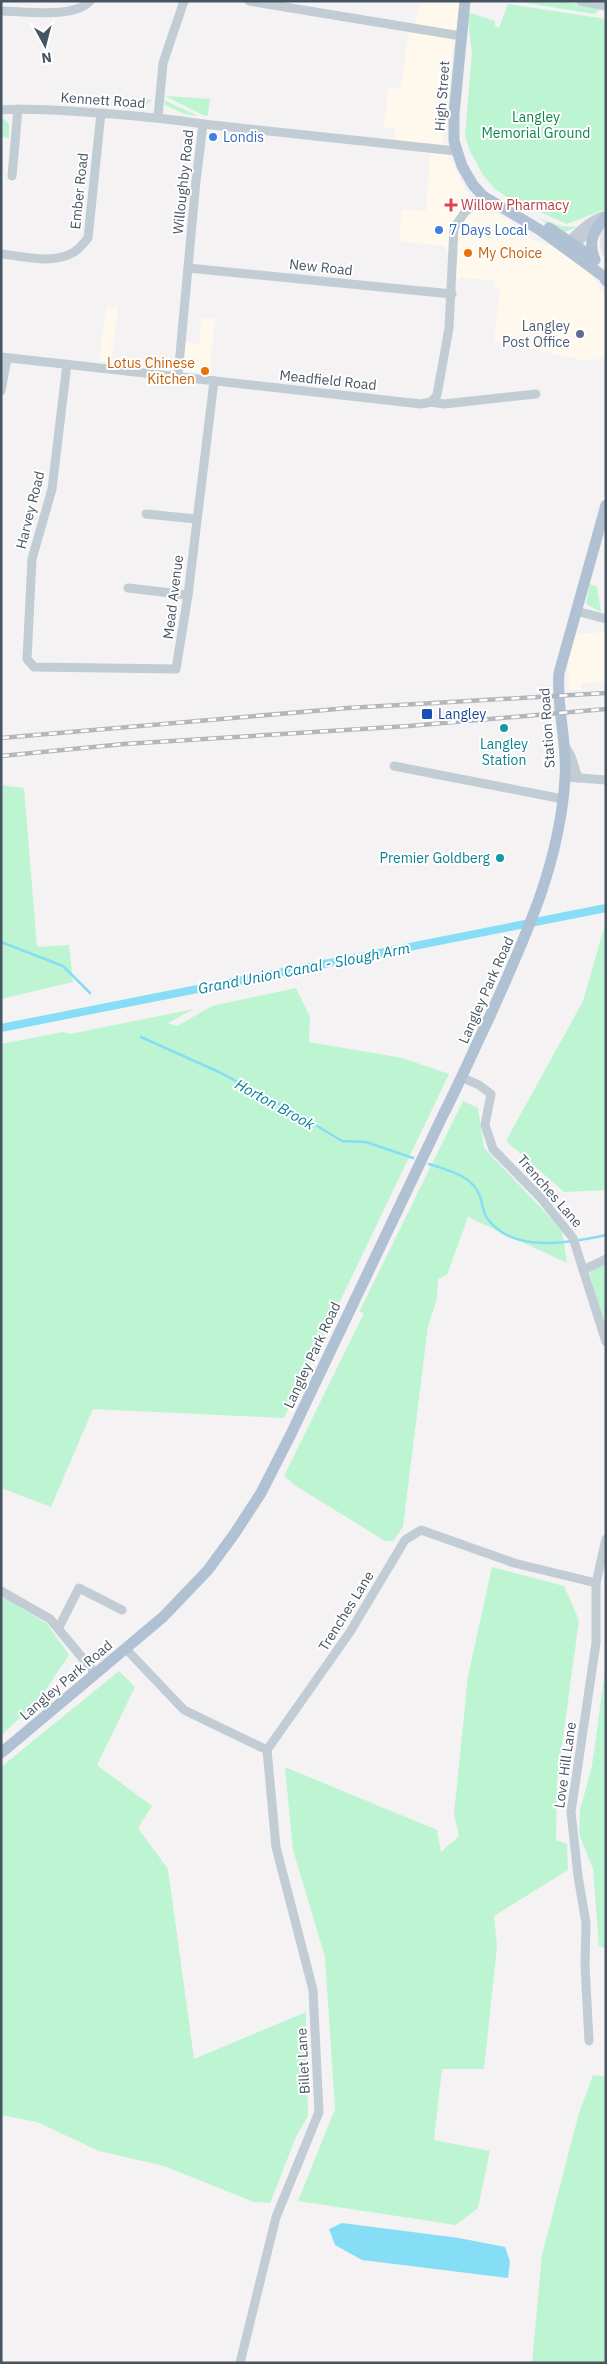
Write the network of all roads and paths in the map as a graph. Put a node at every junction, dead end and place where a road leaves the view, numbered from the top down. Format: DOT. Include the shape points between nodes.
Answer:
graph roads {
  1 [pos="90,1"];
  2 [pos="184,1"];
  3 [pos="249,1"];
  4 [pos="465,1"];
  5 [pos="581,1"];
  6 [pos="606,6"];
  7 [pos="1,11"];
  8 [pos="461,36"];
  9 [pos="18,109"];
  10 [pos="1,110"];
  11 [pos="101,113"];
  12 [pos="158,117"];
  13 [pos="203,124"];
  14 [pos="456,151"];
  15 [pos="12,176"];
  16 [pos="483,196"];
  17 [pos="606,216"];
  18 [pos="572,246"];
  19 [pos="1,254"];
  20 [pos="594,258"];
  21 [pos="188,268"];
  22 [pos="604,279"];
  23 [pos="452,294"];
  24 [pos="4,358"];
  25 [pos="67,364"];
  26 [pos="178,376"];
  27 [pos="214,380"];
  28 [pos="1,390"];
  29 [pos="536,394"];
  30 [pos="432,402"];
  31 [pos="606,505"];
  32 [pos="146,514"];
  33 [pos="196,519"];
  34 [pos="128,588"];
  35 [pos="188,595"];
  36 [pos="576,611"];
  37 [pos="606,619"];
  38 [pos="28,663"];
  39 [pos="565,746"];
  40 [pos="394,766"];
  41 [pos="566,777"];
  42 [pos="578,778"];
  43 [pos="606,780"];
  44 [pos="563,799"];
  45 [pos="540,898"];
  46 [pos="463,1078"];
  47 [pos="606,1260"];
  48 [pos="583,1270"];
  49 [pos="606,1342"];
  50 [pos="606,1540"];
  51 [pos="596,1583"];
  52 [pos="1,1591"];
  53 [pos="122,1610"];
  54 [pos="59,1627"];
  55 [pos="126,1649"];
  56 [pos="95,1673"];
  57 [pos="267,1750"];
  58 [pos="1,1753"];
  59 [pos="589,2041"];
  60 [pos="240,2363"];
  1 -- 7 [label="street" via="78,10 66,12"];
  2 -- 12 [label="street" via="163,63"];
  3 -- 8 [label="street"];
  4 -- 8 [label="main road, High Street"];
  5 -- 6 [label="street"];
  8 -- 14 [label="main road, High Street" via="454,114"];
  9 -- 10 [label="street, Kennett Road"];
  9 -- 11 [label="street, Kennett Road"];
  9 -- 15 [label="street"];
  11 -- 12 [label="street, Kennett Road"];
  11 -- 19 [label="street, Ember Road" via="88,238 75,252 61,258"];
  12 -- 13 [label="street, Kennett Road"];
  13 -- 14 [label="street, Willoughby Road"];
  13 -- 21 [label="street, Willoughby Road"];
  14 -- 16 [label="main road, High Street" via="473,185"];
  16 -- 18 [label="main road, High Street" via="499,207 534,219"];
  16 -- 23 [label="street" via="464,212 454,228"];
  17 -- 18 [label="street" via="596,218"];
  17 -- 20 [label="main road" via="592,239"];
  18 -- 20 [label="main road"];
  18 -- 22 [label="main road"];
  20 -- 22 [label="main road"];
  21 -- 23 [label="street, New Road"];
  21 -- 26 [label="street, Willoughby Road"];
  23 -- 30 [label="street" via="437,395"];
  24 -- 25 [label="street, Meadfield Road"];
  24 -- 28 [label="street"];
  25 -- 26 [label="street, Meadfield Road"];
  25 -- 38 [label="street, Harvey Road" via="52,489 32,559 27,616"];
  26 -- 27 [label="street, Meadfield Road"];
  27 -- 30 [label="street, Meadfield Road" via="421,404"];
  27 -- 33 [label="street, Mead Avenue"];
  29 -- 30 [label="street, Meadfield Road" via="444,404"];
  31 -- 36 [label="main road, Station Road"];
  32 -- 33 [label="street"];
  33 -- 35 [label="street, Mead Avenue"];
  34 -- 35 [label="street"];
  35 -- 38 [label="street, Mead Avenue" via="176,669 34,667"];
  36 -- 37 [label="street"];
  36 -- 39 [label="main road, Station Road" via="559,673"];
  39 -- 41 [label="main road, Station Road"];
  39 -- 42 [label="street"];
  40 -- 44 [label="street"];
  41 -- 42 [label="street"];
  41 -- 44 [label="main road, Station Road"];
  42 -- 43 [label="street"];
  44 -- 45 [label="main road, Station Road" via="560,823"];
  45 -- 46 [label="main road, Langley Park Road" via="527,935"];
  46 -- 48 [label="street, Trenches Lane" via="491,1094 485,1126 493,1149 540,1197 574,1240"];
  46 -- 55 [label="main road, Langley Park Road" via="261,1493 208,1570"];
  47 -- 48 [label="street"];
  48 -- 49 [label="street, Trenches Lane"];
  50 -- 51 [label="street"];
  51 -- 57 [label="street, Trenches Lane" via="514,1563 421,1530 405,1540 350,1632"];
  51 -- 59 [label="street, Love Hill Lane" via="596,1643 572,1812 586,1922"];
  52 -- 54 [label="street"];
  53 -- 54 [label="street" via="79,1588"];
  54 -- 56 [label="street"];
  55 -- 56 [label="main road, Langley Park Road"];
  55 -- 57 [label="street" via="184,1710"];
  56 -- 58 [label="main road, Langley Park Road"];
  57 -- 60 [label="street, Billet Lane" via="276,1847 313,1990 319,2112 276,2217"];
}
